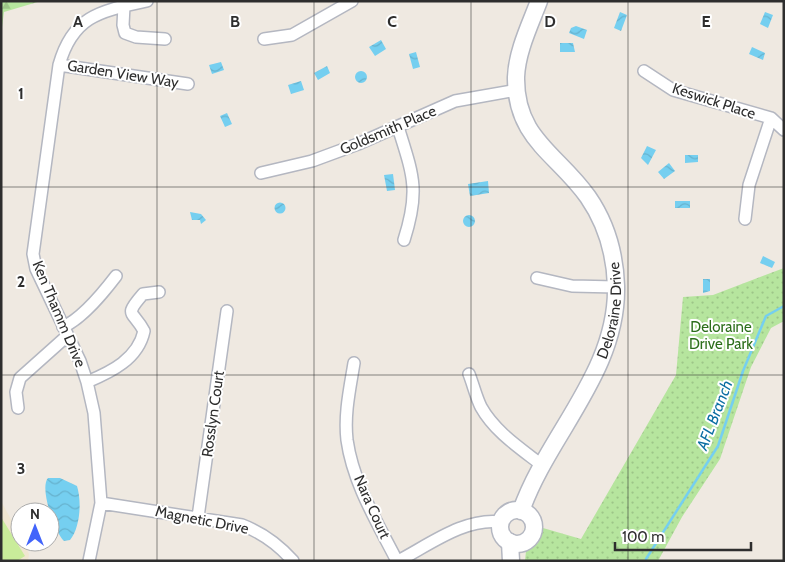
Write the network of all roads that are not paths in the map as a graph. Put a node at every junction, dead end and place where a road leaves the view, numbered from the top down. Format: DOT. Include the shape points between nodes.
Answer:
graph roads {
  1 [pos="147,1"];
  2 [pos="352,1"];
  3 [pos="539,1"];
  4 [pos="124,6"];
  5 [pos="165,39"];
  6 [pos="264,39"];
  7 [pos="59,64"];
  8 [pos="644,71"];
  9 [pos="188,84"];
  10 [pos="516,90"];
  11 [pos="771,118"];
  12 [pos="398,127"];
  13 [pos="784,130"];
  14 [pos="261,173"];
  15 [pos="745,219"];
  16 [pos="404,240"];
  17 [pos="116,276"];
  18 [pos="537,278"];
  19 [pos="616,287"];
  20 [pos="159,292"];
  21 [pos="227,311"];
  22 [pos="65,331"];
  23 [pos="354,363"];
  24 [pos="469,374"];
  25 [pos="87,382"];
  26 [pos="18,408"];
  27 [pos="543,466"];
  28 [pos="101,503"];
  29 [pos="521,511"];
  30 [pos="198,518"];
  31 [pos="501,522"];
  32 [pos="510,542"];
  33 [pos="89,561"];
  34 [pos="293,561"];
  35 [pos="397,561"];
  36 [pos="511,561"];
  1 -- 4 [label="street, Ken Thamm Drive"];
  2 -- 6 [label="street" via="292,35"];
  3 -- 10 [label="street, Deloraine Drive" via="520,55"];
  4 -- 5 [label="street" via="125,33"];
  4 -- 7 [label="street, Ken Thamm Drive" via="81,24 64,46"];
  7 -- 9 [label="street, Garden View Way"];
  7 -- 22 [label="street, Ken Thamm Drive" via="33,254 36,269"];
  8 -- 11 [label="street, Keswick Place" via="673,90"];
  10 -- 12 [label="street, Goldsmith Place" via="455,101"];
  10 -- 19 [label="street, Deloraine Drive" via="528,129 542,149 588,197 601,218 613,255"];
  11 -- 13 [label="street, Keswick Place"];
  11 -- 15 [label="street" via="749,185"];
  12 -- 14 [label="street, Goldsmith Place" via="312,161"];
  12 -- 16 [label="street" via="414,177 413,213"];
  17 -- 22 [label="street"];
  18 -- 19 [label="street" via="572,286"];
  19 -- 27 [label="street, Deloraine Drive" via="615,314 609,340 596,372"];
  20 -- 25 [label="street" via="143,294 131,310 131,316 144,331 138,347 114,370"];
  21 -- 30 [label="street, Rosslyn Court"];
  22 -- 25 [label="street, Ken Thamm Drive"];
  22 -- 26 [label="street" via="20,378 16,392"];
  23 -- 35 [label="street, Nara Court" via="347,404 349,447 360,489"];
  24 -- 27 [label="street" via="480,405 491,422"];
  25 -- 28 [label="street, Ken Thamm Drive" via="94,413"];
  27 -- 29 [label="street, Deloraine Drive" via="529,488"];
  28 -- 30 [label="street, Magnetic Drive"];
  28 -- 33 [label="street, Ken Thamm Drive"];
  29 -- 31 [label="street" via="511,511"];
  29 -- 32 [label="street" via="533,522 533,532 526,541"];
  30 -- 34 [label="street, Magnetic Drive" via="256,530 277,544"];
  31 -- 32 [label="street" via="503,536"];
  31 -- 35 [label="street" via="486,520 468,525"];
  32 -- 36 [label="street"];
}
